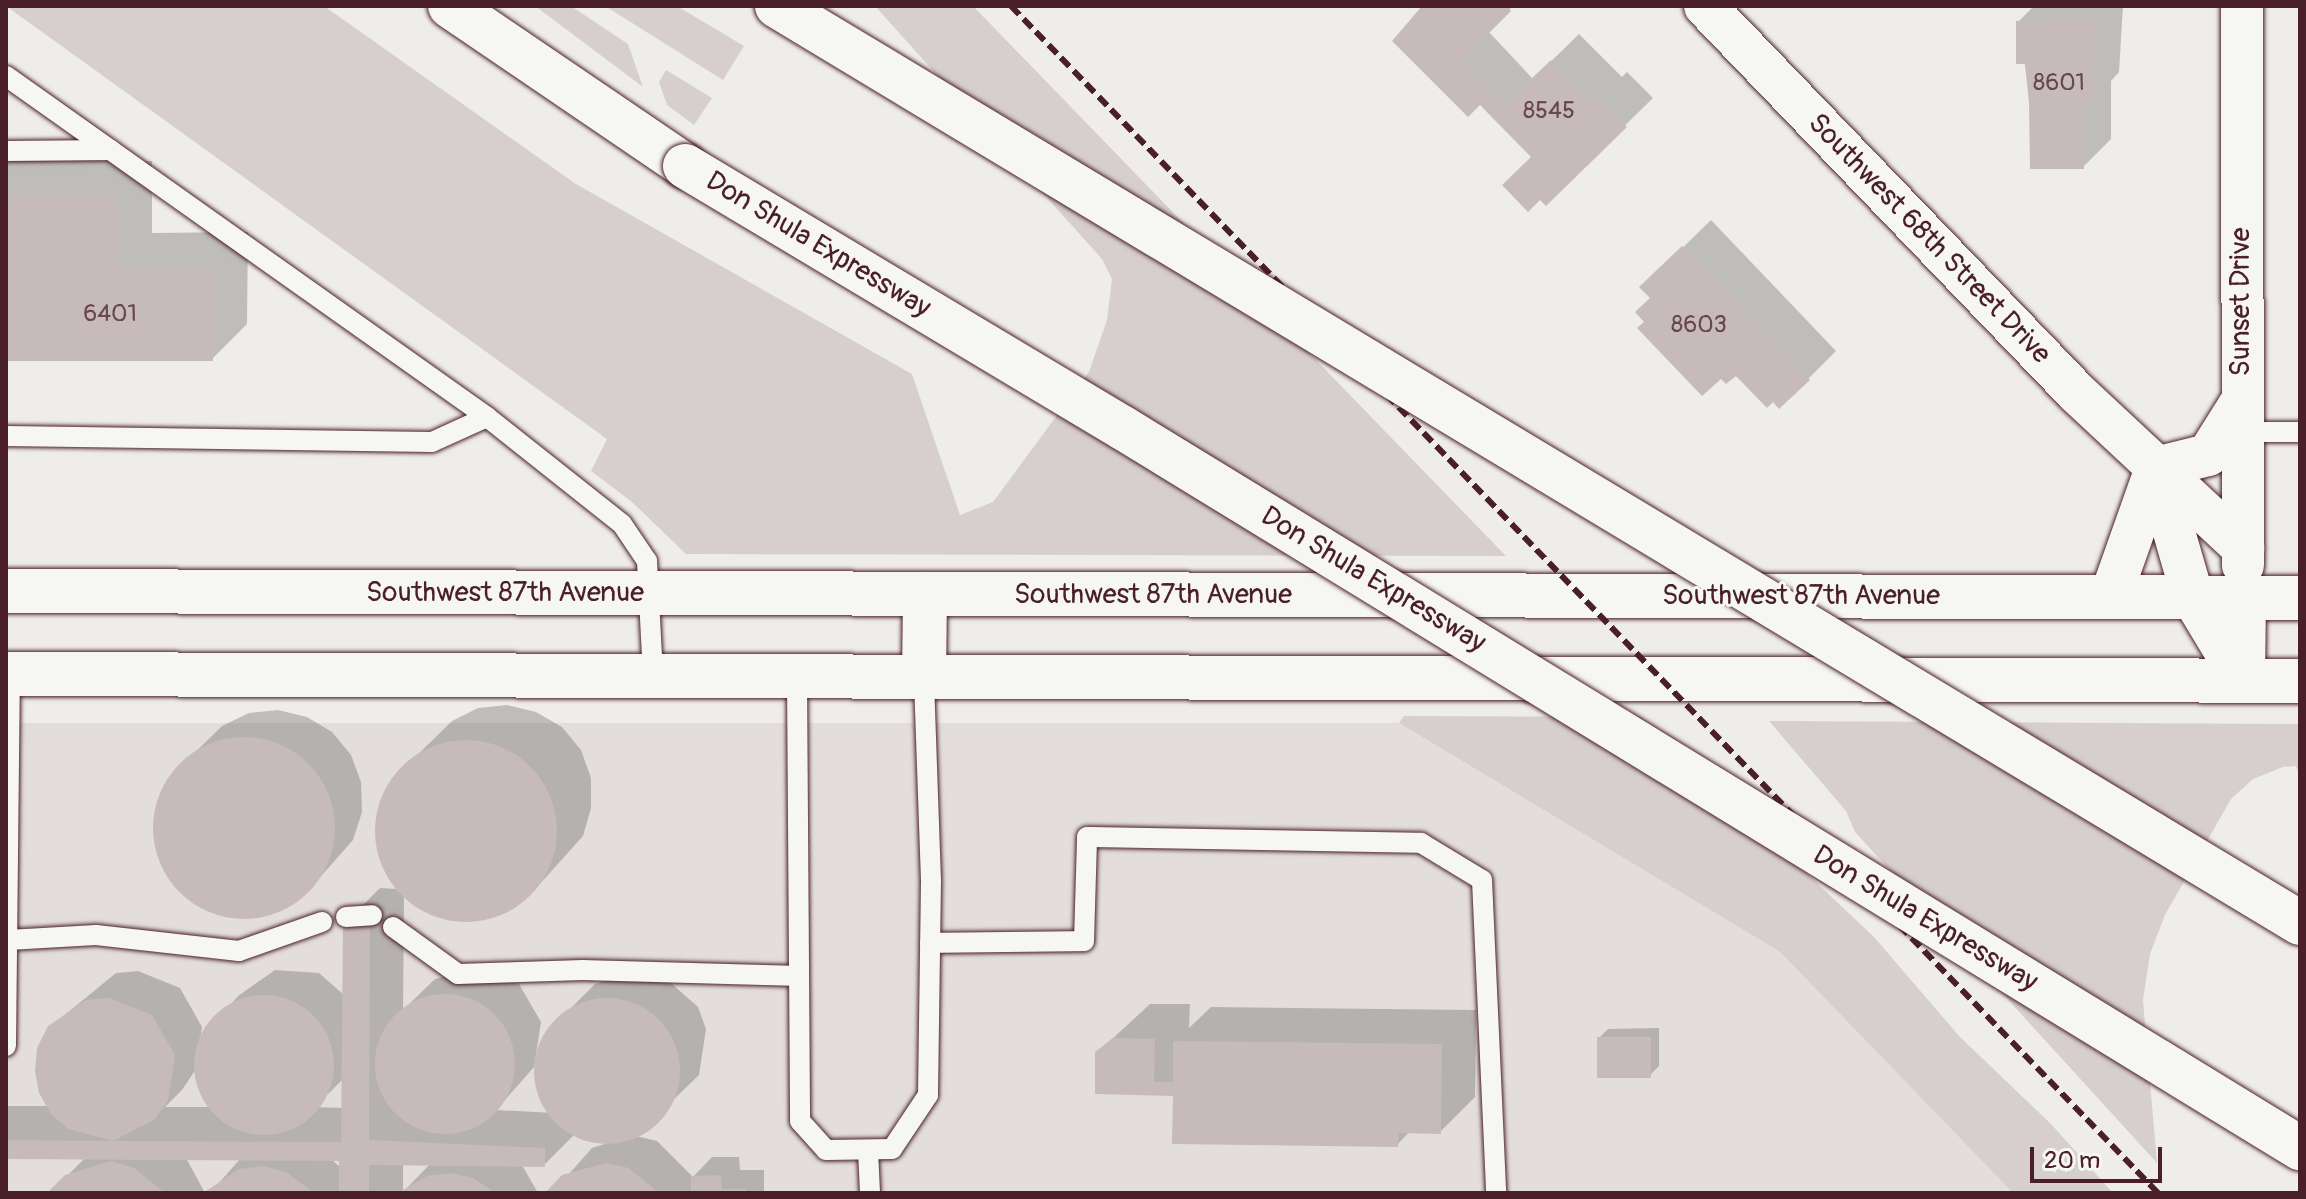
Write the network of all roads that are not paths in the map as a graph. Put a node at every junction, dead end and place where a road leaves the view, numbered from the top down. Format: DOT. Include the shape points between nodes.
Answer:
graph roads {
  1 [pos="450,6"];
  2 [pos="777,6"];
  3 [pos="1705,6"];
  4 [pos="2242,6"];
  5 [pos="6,76"];
  6 [pos="111,150"];
  7 [pos="6,151"];
  8 [pos="487,417"];
  9 [pos="2240,418"];
  10 [pos="2300,432"];
  11 [pos="6,436"];
  12 [pos="2156,468"];
  13 [pos="2243,548"];
  14 [pos="6,591"];
  15 [pos="652,593"];
  16 [pos="925,594"];
  17 [pos="2244,597"];
  18 [pos="2110,598"];
  19 [pos="2193,598"];
  20 [pos="2300,598"];
  21 [pos="8,674"];
  22 [pos="653,677"];
  23 [pos="797,678"];
  24 [pos="924,678"];
  25 [pos="2243,681"];
  26 [pos="2300,681"];
  27 [pos="372,915"];
  28 [pos="346,917"];
  29 [pos="322,922"];
  30 [pos="2300,923"];
  31 [pos="393,927"];
  32 [pos="8,940"];
  33 [pos="930,943"];
  34 [pos="799,976"];
  35 [pos="6,1046"];
  36 [pos="2300,1148"];
  37 [pos="868,1150"];
  38 [pos="870,1193"];
  39 [pos="1496,1193"];
  1 -- 36 [label="main road, Don Shula Expressway, bridge" via="685,166 1137,436"];
  2 -- 30 [label="main road, bridge"];
  3 -- 12 [label="street, Southwest 68th Street Drive" via="2078,394"];
  4 -- 9 [label="street, Sunset Drive"];
  5 -- 6 [label="lane"];
  6 -- 7 [label="lane"];
  6 -- 8 [label="lane"];
  8 -- 11 [label="lane" via="432,442"];
  8 -- 15 [label="lane" via="622,524 647,561"];
  9 -- 10 [label="lane"];
  9 -- 12 [label="street" via="2208,455"];
  9 -- 13 [label="street, Sunset Drive"];
  12 -- 13 [label="street, Southwest 68th Street Drive"];
  12 -- 18 [label="street"];
  12 -- 19 [label="street"];
  13 -- 17 [label="street, Sunset Drive"];
  14 -- 15 [label="main road, Southwest 87th Avenue"];
  15 -- 16 [label="main road, Southwest 87th Avenue"];
  15 -- 22 [label="lane"];
  16 -- 18 [label="main road, Southwest 87th Avenue"];
  16 -- 24 [label="main road"];
  17 -- 19 [label="main road, Southwest 87th Avenue"];
  17 -- 20 [label="main road, Southwest 87th Avenue"];
  17 -- 25 [label="main road"];
  18 -- 19 [label="main road, Southwest 87th Avenue"];
  19 -- 25 [label="street"];
  21 -- 22 [label="main road"];
  21 -- 32 [label="lane"];
  22 -- 23 [label="main road"];
  23 -- 24 [label="main road"];
  23 -- 34 [label="lane"];
  24 -- 25 [label="main road"];
  24 -- 33 [label="lane"];
  25 -- 26 [label="main road"];
  27 -- 28 [label="lane"];
  29 -- 32 [label="lane" via="239,951 96,935"];
  31 -- 34 [label="lane" via="458,974 583,970"];
  32 -- 35 [label="lane"];
  33 -- 37 [label="lane" via="928,1095 892,1149"];
  33 -- 39 [label="lane" via="1084,941 1087,837 1421,843 1482,880"];
  34 -- 37 [label="lane" via="800,1121 826,1150"];
  37 -- 38 [label="lane"];
}
